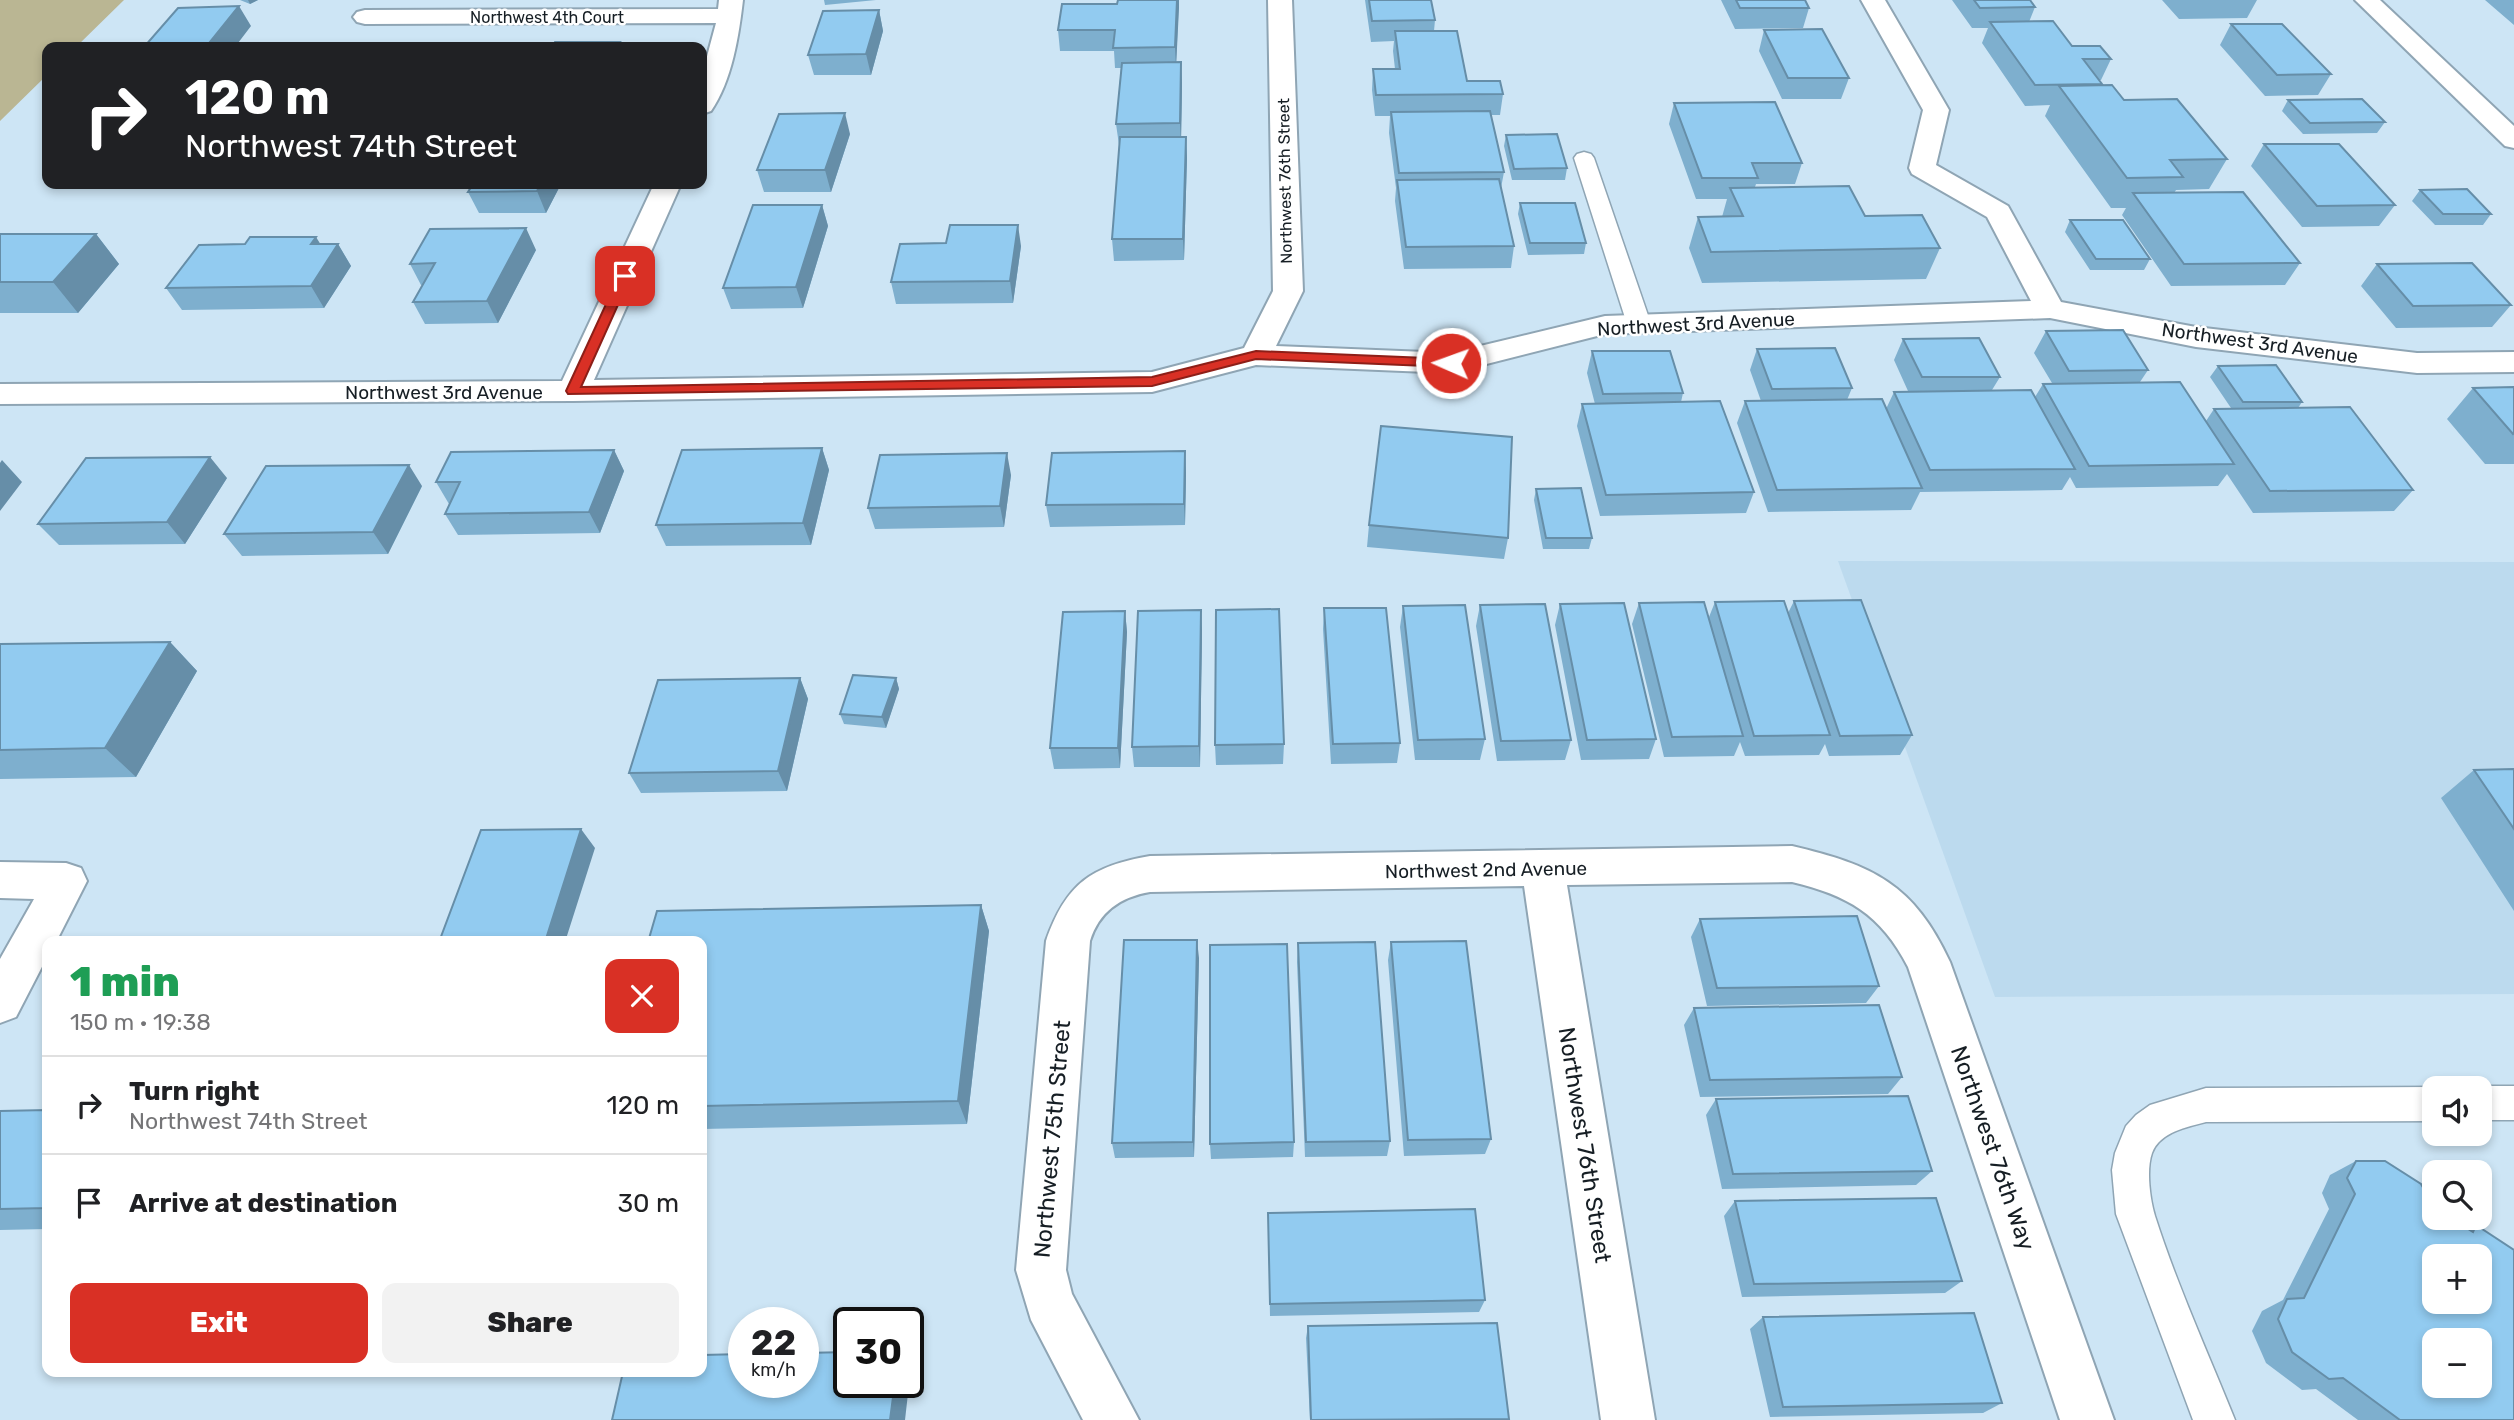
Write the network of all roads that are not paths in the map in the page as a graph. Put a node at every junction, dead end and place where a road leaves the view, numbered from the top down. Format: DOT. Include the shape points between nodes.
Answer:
graph roads {
  1 [pos="1280,0"];
  2 [pos="1873,0"];
  3 [pos="2367,0"];
  4 [pos="730,8"];
  5 [pos="365,17"];
  6 [pos="707,95"];
  7 [pos="2514,140"];
  8 [pos="1584,158"];
  9 [pos="665,189"];
  10 [pos="2050,309"];
  11 [pos="1639,324"];
  12 [pos="1256,355"];
  13 [pos="2514,362"];
  14 [pos="573,391"];
  15 [pos="0,394"];
  16 [pos="1543,870"];
  17 [pos="0,880"];
  18 [pos="1872,892"];
  19 [pos="1099,893"];
  20 [pos="0,1002"];
  21 [pos="2492,1103"];
  22 [pos="2514,1103"];
  23 [pos="2422,1104"];
  24 [pos="1112,1420"];
  25 [pos="1628,1420"];
  26 [pos="2087,1420"];
  27 [pos="2214,1420"];
  1 -- 12 [label="street, Northwest 76th Street" via="1288,291"];
  2 -- 10 [label="street" via="1936,110 1922,168 1998,212"];
  3 -- 7 [label="street"];
  4 -- 5 [label="street, Northwest 4th Court"];
  4 -- 6 [label="street"];
  8 -- 11 [label="lane"];
  9 -- 14 [label="street"];
  10 -- 11 [label="street, Northwest 3rd Avenue"];
  10 -- 13 [label="street, Northwest 3rd Avenue" via="2196,337 2417,363"];
  11 -- 12 [label="street, Northwest 3rd Avenue" via="1605,325 1451,363"];
  12 -- 14 [label="street, Northwest 3rd Avenue" via="1152,382"];
  14 -- 15 [label="street, Northwest 3rd Avenue"];
  16 -- 18 [label="street, Northwest 2nd Avenue" via="1792,864 1833,873"];
  16 -- 19 [label="street, Northwest 2nd Avenue" via="1153,874 1122,880"];
  16 -- 25 [label="street, Northwest 76th Street"];
  17 -- 20 [label="street" via="66,881"];
  18 -- 26 [label="street, Northwest 76th Way" via="1906,924 1928,962"];
  19 -- 24 [label="street, Northwest 75th Street" via="1078,914 1068,941 1041,1270 1048,1302"];
  21 -- 22 [label="lane"];
  23 -- 27 [label="lane" via="2206,1105 2175,1111 2150,1125 2134,1148 2129,1179 2135,1214"];
}
